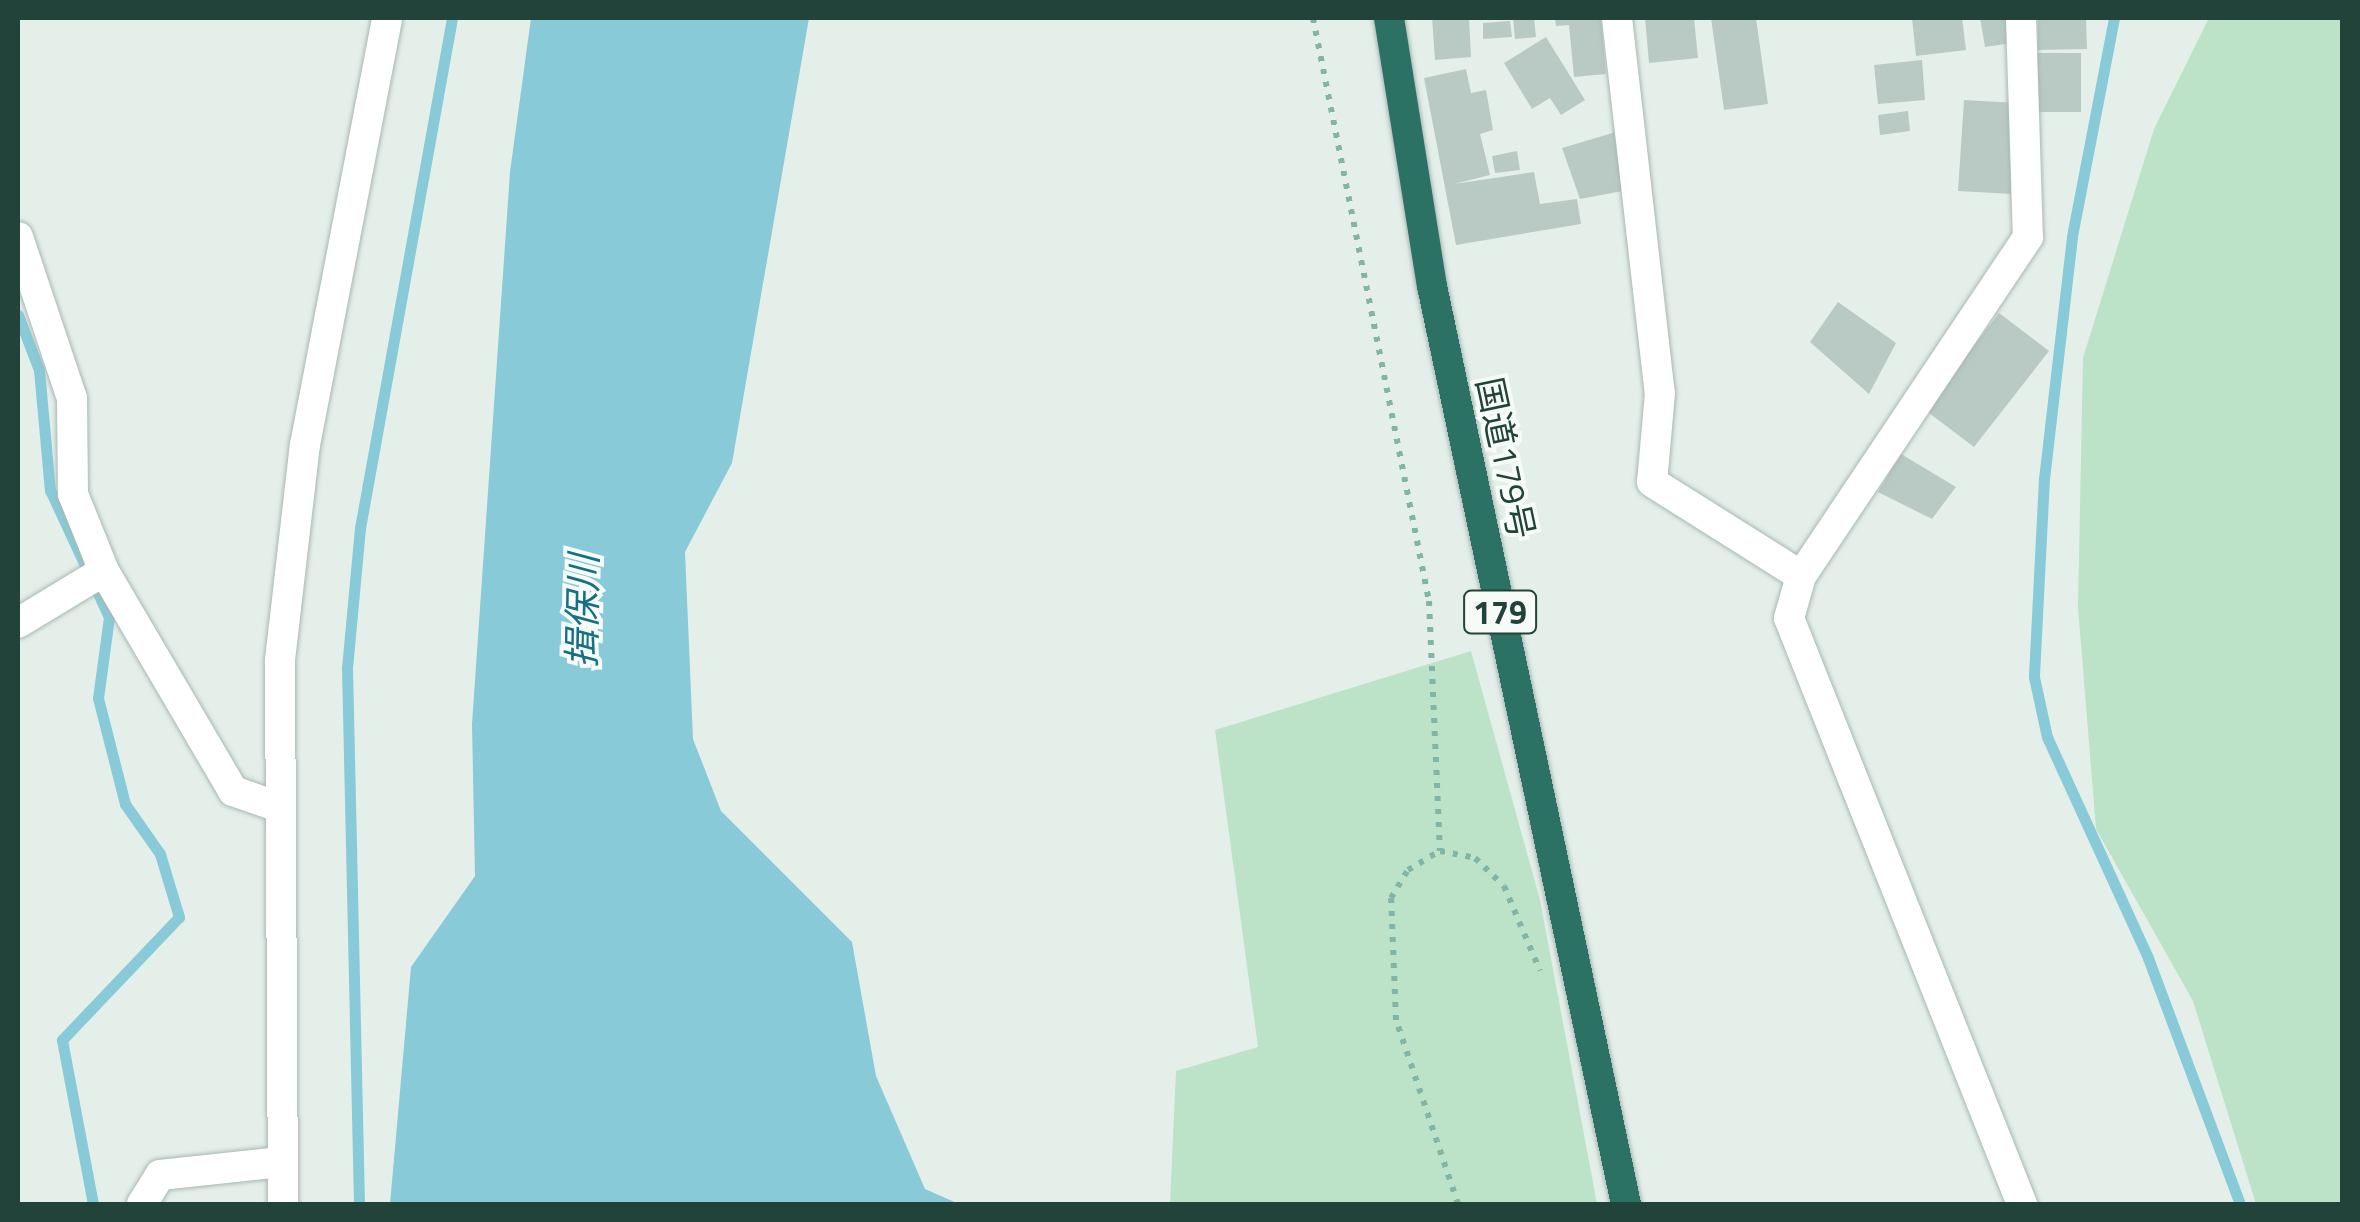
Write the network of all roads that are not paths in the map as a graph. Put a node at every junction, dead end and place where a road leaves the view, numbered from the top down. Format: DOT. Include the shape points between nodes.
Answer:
graph roads {
  1 [pos="387,18"];
  2 [pos="1389,18"];
  3 [pos="1617,18"];
  4 [pos="2021,18"];
  5 [pos="18,237"];
  6 [pos="104,571"];
  7 [pos="1801,576"];
  8 [pos="18,623"];
  9 [pos="276,806"];
  10 [pos="281,1162"];
  11 [pos="142,1204"];
  12 [pos="283,1204"];
  13 [pos="1626,1204"];
  14 [pos="2022,1204"];
  1 -- 9 [label="street" via="305,446 280,660"];
  2 -- 13 [label="highway, 国道179号 / 179" via="1432,286"];
  3 -- 7 [label="street" via="1660,393 1652,482"];
  4 -- 7 [label="street" via="2028,237"];
  5 -- 6 [label="street" via="72,398 73,494"];
  6 -- 8 [label="street"];
  6 -- 9 [label="street" via="232,791"];
  7 -- 14 [label="street" via="1789,618"];
  9 -- 10 [label="street"];
  10 -- 11 [label="street" via="160,1174"];
  10 -- 12 [label="street"];
}
